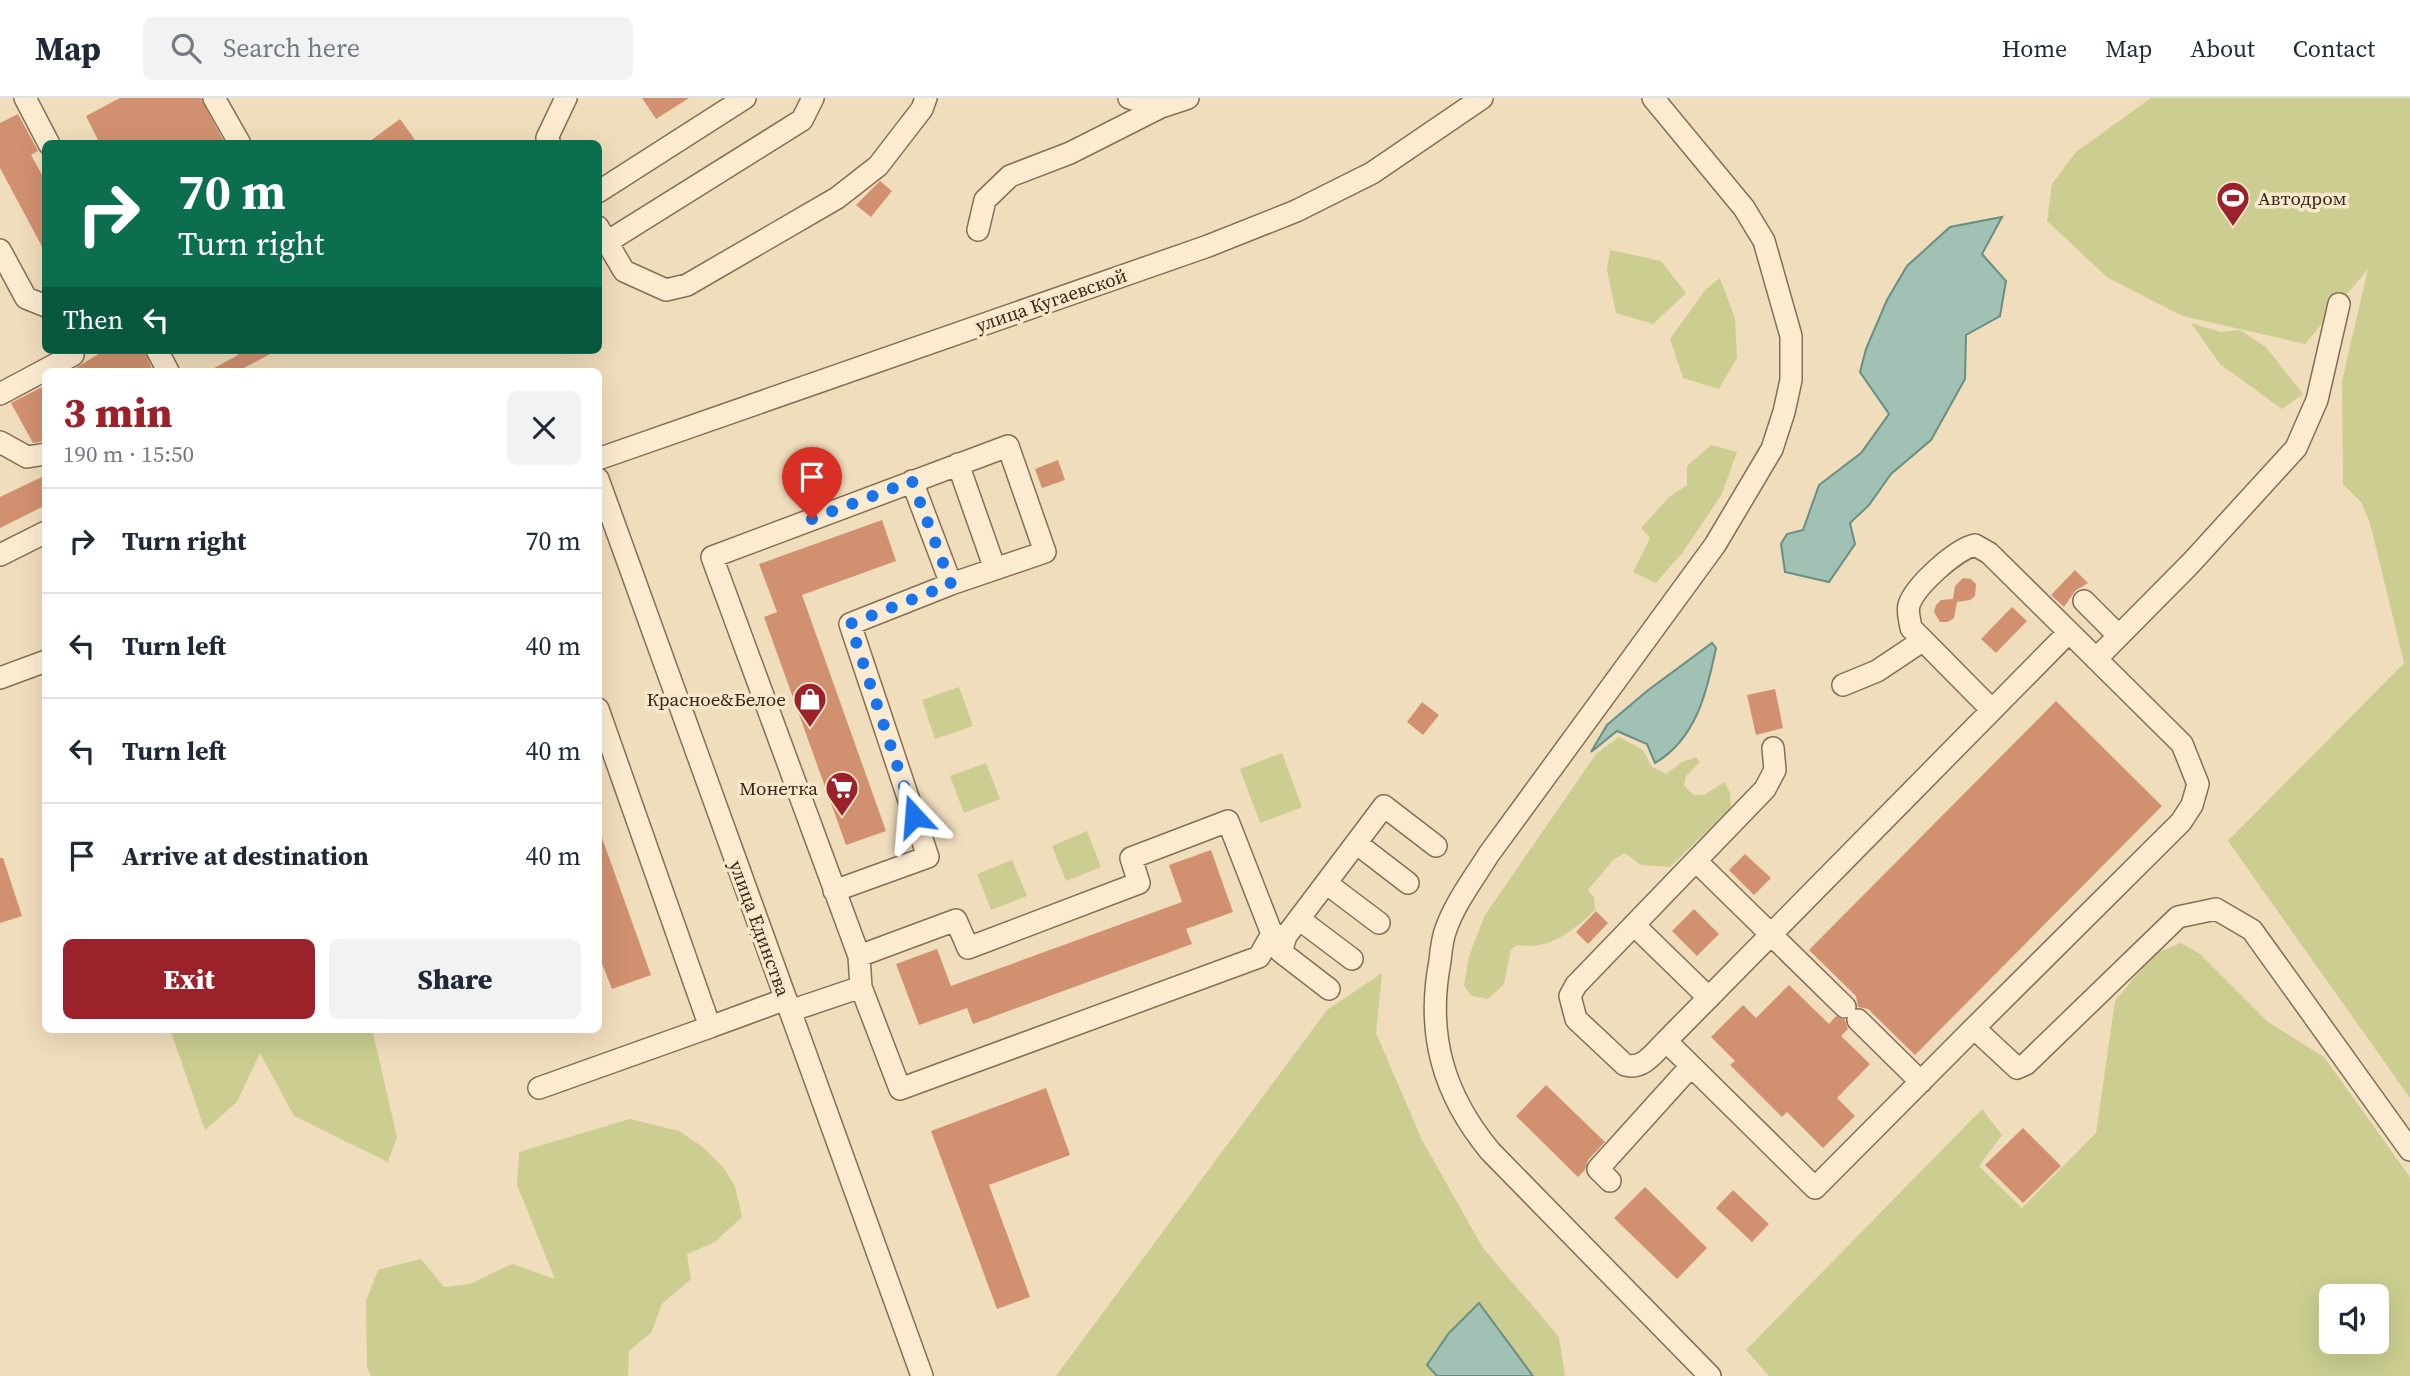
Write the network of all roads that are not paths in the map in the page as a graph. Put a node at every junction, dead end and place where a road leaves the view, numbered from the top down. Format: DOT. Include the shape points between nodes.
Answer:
graph roads {
  1 [pos="25,98"];
  2 [pos="214,98"];
  3 [pos="566,98"];
  4 [pos="745,98"];
  5 [pos="813,98"];
  6 [pos="1129,98"];
  7 [pos="1188,98"];
  8 [pos="1482,98"];
  9 [pos="1653,98"];
  10 [pos="918,102"];
  11 [pos="1161,107"];
  12 [pos="47,140"];
  13 [pos="238,140"];
  14 [pos="548,140"];
  15 [pos="602,189"];
  16 [pos="978,230"];
  17 [pos="603,234"];
  18 [pos="0,250"];
  19 [pos="42,304"];
  20 [pos="2339,304"];
  21 [pos="73,354"];
  22 [pos="49,368"];
  23 [pos="42,372"];
  24 [pos="0,394"];
  25 [pos="0,442"];
  26 [pos="42,455"];
  27 [pos="602,458"];
  28 [pos="958,464"];
  29 [pos="912,481"];
  30 [pos="602,490"];
  31 [pos="42,535"];
  32 [pos="0,555"];
  33 [pos="995,569"];
  34 [pos="951,584"];
  35 [pos="2084,601"];
  36 [pos="2069,632"];
  37 [pos="2119,636"];
  38 [pos="1922,641"];
  39 [pos="2096,659"];
  40 [pos="42,662"];
  41 [pos="0,678"];
  42 [pos="1843,685"];
  43 [pos="1992,710"];
  44 [pos="602,720"];
  45 [pos="1773,748"];
  46 [pos="1356,843"];
  47 [pos="1436,846"];
  48 [pos="1696,861"];
  49 [pos="1326,883"];
  50 [pos="1408,883"];
  51 [pos="834,891"];
  52 [pos="1299,919"];
  53 [pos="1378,923"];
  54 [pos="1634,925"];
  55 [pos="1771,934"];
  56 [pos="1279,935"];
  57 [pos="859,956"];
  58 [pos="1352,960"];
  59 [pos="862,987"];
  60 [pos="1329,989"];
  61 [pos="1709,998"];
  62 [pos="788,1005"];
  63 [pos="710,1027"];
  64 [pos="1974,1028"];
  65 [pos="1666,1041"];
  66 [pos="1691,1066"];
  67 [pos="1921,1082"];
  68 [pos="539,1088"];
  69 [pos="2410,1150"];
  70 [pos="1610,1181"];
  71 [pos="922,1376"];
  72 [pos="1710,1376"];
  1 -- 12 [label="street"];
  2 -- 13 [label="street"];
  3 -- 14 [label="street"];
  4 -- 15 [label="street"];
  5 -- 17 [label="street" via="802,120"];
  6 -- 11 [label="street"];
  7 -- 11 [label="street"];
  8 -- 27 [label="street, улица Кугаевской" via="1372,173 1296,211 1208,246"];
  9 -- 72 [label="street" via="1744,208 1764,241 1791,336 1791,380 1784,412 1772,449 1715,545 1464,894 1445,930 1434,1017 1446,1073 1471,1128"];
  10 -- 17 [label="street" via="878,166 836,198 687,285 666,290 624,271"];
  11 -- 16 [label="street" via="1070,153 1010,176 985,200"];
  18 -- 19 [label="street" via="26,298"];
  20 -- 37 [label="street" via="2318,400 2296,448"];
  21 -- 22 [label="street"];
  23 -- 24 [label="street"];
  25 -- 26 [label="street" via="27,457"];
  28 -- 29 [label="street"];
  28 -- 33 [label="street"];
  28 -- 33 [label="street" via="1008,446 1045,552"];
  29 -- 34 [label="street"];
  29 -- 51 [label="street" via="712,557"];
  30 -- 62 [label="street, улица Единства"];
  31 -- 32 [label="street"];
  33 -- 34 [label="street"];
  34 -- 51 [label="street" via="850,624 928,857"];
  35 -- 37 [label="street"];
  36 -- 38 [label="street" via="1989,553 1975,545 1961,548 1913,596 1908,610 1911,628"];
  36 -- 39 [label="street"];
  36 -- 43 [label="street"];
  37 -- 39 [label="street"];
  38 -- 42 [label="street" via="1877,671"];
  38 -- 43 [label="street"];
  39 -- 64 [label="street" via="2182,744 2198,784 2192,805"];
  40 -- 41 [label="street"];
  43 -- 55 [label="street"];
  44 -- 63 [label="street"];
  45 -- 48 [label="street" via="1775,770 1765,789"];
  46 -- 47 [label="street" via="1384,806"];
  46 -- 49 [label="street"];
  46 -- 50 [label="street"];
  48 -- 54 [label="street"];
  48 -- 55 [label="street"];
  49 -- 52 [label="street"];
  49 -- 53 [label="street"];
  51 -- 57 [label="street"];
  52 -- 56 [label="street"];
  52 -- 58 [label="street"];
  54 -- 61 [label="street"];
  54 -- 65 [label="street" via="1576,985 1570,1006 1576,1019 1633,1068"];
  55 -- 61 [label="street"];
  55 -- 67 [label="street"];
  56 -- 57 [label="street" via="1228,821 1131,858 1139,883 968,948 956,920"];
  56 -- 59 [label="street" via="1259,957 900,1090"];
  56 -- 60 [label="street" via="1281,952"];
  57 -- 59 [label="street"];
  59 -- 62 [label="street"];
  61 -- 65 [label="street"];
  62 -- 63 [label="street"];
  62 -- 71 [label="street, улица Единства"];
  63 -- 68 [label="street"];
  64 -- 67 [label="street"];
  64 -- 69 [label="street" via="2017,1068 2026,1065 2178,917 2216,909 2252,930"];
  65 -- 66 [label="street"];
  66 -- 67 [label="street" via="1815,1188"];
  66 -- 70 [label="street" via="1598,1169"];
}
